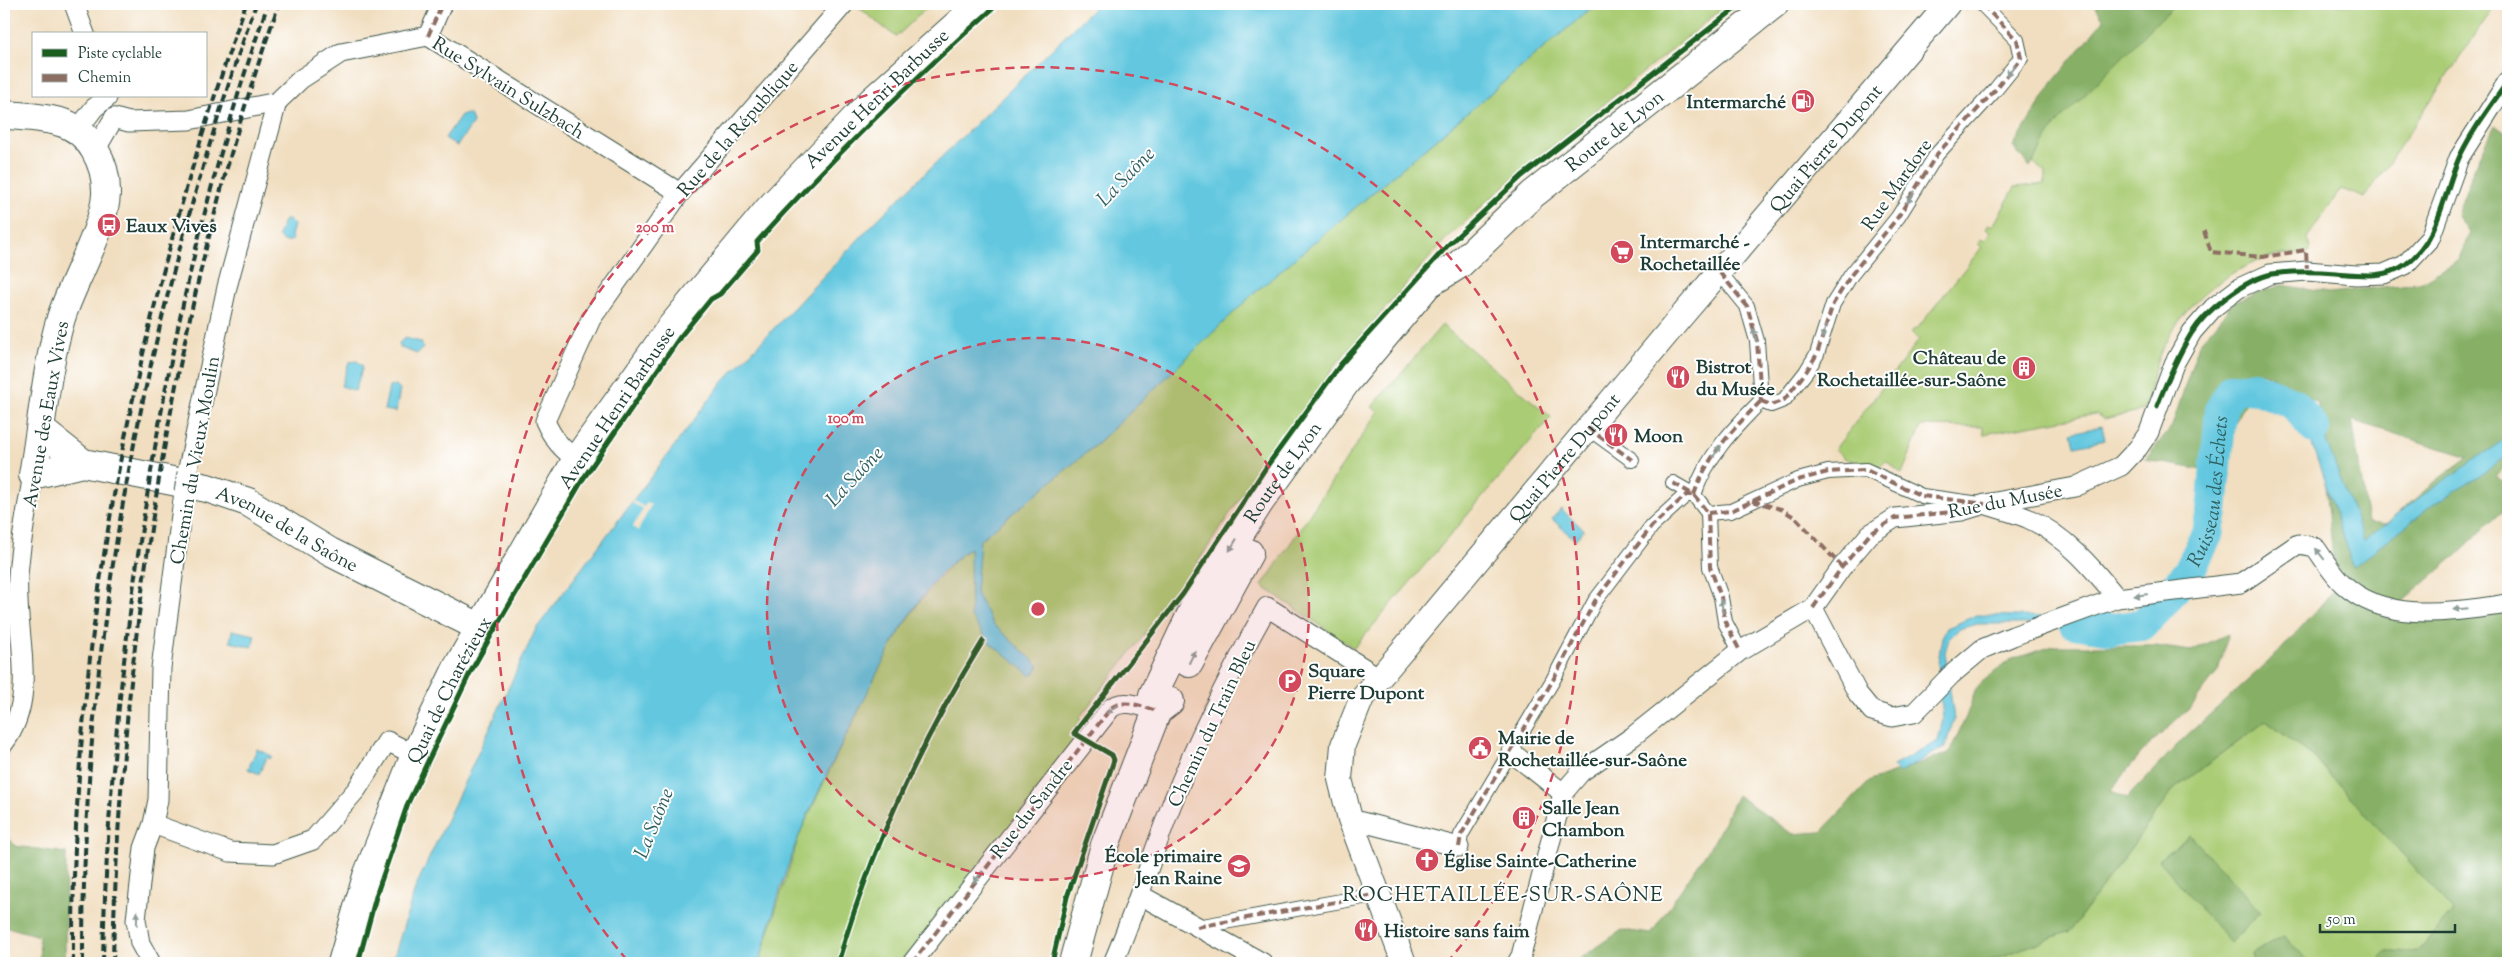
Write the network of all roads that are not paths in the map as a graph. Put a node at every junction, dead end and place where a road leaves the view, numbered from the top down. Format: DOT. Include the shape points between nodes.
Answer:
graph roads {
  1 [pos="74,4"];
  2 [pos="442,4"];
  3 [pos="844,4"];
  4 [pos="980,4"];
  5 [pos="1774,4"];
  6 [pos="1948,4"];
  7 [pos="1982,4"];
  8 [pos="84,32"];
  9 [pos="428,36"];
  10 [pos="2508,81"];
  11 [pos="106,98"];
  12 [pos="107,98"];
  13 [pos="276,102"];
  14 [pos="4,115"];
  15 [pos="114,118"];
  16 [pos="86,140"];
  17 [pos="680,193"];
  18 [pos="1720,272"];
  19 [pos="1761,401"];
  20 [pos="1588,428"];
  21 [pos="40,430"];
  22 [pos="577,459"];
  23 [pos="1632,460"];
  24 [pos="83,463"];
  25 [pos="33,475"];
  26 [pos="1673,483"];
  27 [pos="1694,494"];
  28 [pos="1985,504"];
  29 [pos="1708,513"];
  30 [pos="2117,598"];
  31 [pos="2508,604"];
  32 [pos="1814,608"];
  33 [pos="479,627"];
  34 [pos="1740,651"];
  35 [pos="1378,677"];
  36 [pos="1157,712"];
  37 [pos="4,743"];
  38 [pos="1511,752"];
  39 [pos="415,755"];
  40 [pos="1563,793"];
  41 [pos="1350,819"];
  42 [pos="153,824"];
  43 [pos="1459,847"];
  44 [pos="1140,894"];
  45 [pos="1380,894"];
  46 [pos="1197,927"];
  47 [pos="151,963"];
  48 [pos="342,963"];
  49 [pos="912,963"];
  50 [pos="1072,963"];
  51 [pos="1114,963"];
  52 [pos="1262,963"];
  53 [pos="1404,963"];
  54 [pos="1517,963"];
  1 -- 8 [label="street"];
  2 -- 9 [label="street"];
  3 -- 17 [label="street, Rue de la République"];
  4 -- 22 [label="main road, Quai de Charézieux" via="871,102 769,209 672,326"];
  5 -- 36 [label="main road, Route de Lyon" via="1532,195 1460,264 1442,294 1358,390 1328,431 1242,564 1170,702"];
  6 -- 18 [label="street, Quai Pierre Dupont"];
  7 -- 19 [label="street, Rue Mardore, one-way" via="2017,40 2021,58 1937,154 1898,216 1851,275 1832,304 1817,354 1784,400 1771,405"];
  9 -- 13 [label="street, Rue Sylvain Sulzbach" via="341,54 301,79"];
  9 -- 17 [label="street, Rue Sylvain Sulzbach"];
  10 -- 28 [label="street, Rue du Musée" via="2459,158 2430,238 2406,265 2384,274 2307,271 2270,274 2239,288 2214,307 2192,332 2174,364 2149,432 2121,466 2075,486"];
  11 -- 16 [label="street" via="94,108"];
  12 -- 15 [label="street"];
  13 -- 15 [label="street" via="189,120 128,122"];
  13 -- 42 [label="street, Chemin du Vieux Moulin, bridge" via="227,287 187,473 164,634 158,800"];
  14 -- 16 [label="main road" via="62,122"];
  15 -- 16 [label="street"];
  16 -- 21 [label="main road, Avenue des Eaux Vives" via="101,161 106,194 99,224 61,318"];
  17 -- 22 [label="street, Rue de la République" via="591,319 545,420 551,436"];
  19 -- 18 [label="street, one-way" via="1757,341 1747,306"];
  18 -- 20 [label="street, Quai Pierre Dupont"];
  27 -- 19 [label="street, one-way" via="1716,452"];
  20 -- 23 [label="street"];
  20 -- 35 [label="street, Quai Pierre Dupont"];
  21 -- 24 [label="main road, Avenue de la Saône"];
  21 -- 25 [label="main road, Avenue des Eaux Vives"];
  22 -- 33 [label="main road, Quai de Charézieux"];
  24 -- 25 [label="main road, Avenue de la Saône"];
  24 -- 33 [label="main road, Avenue de la Saône" via="207,488 248,502 330,552"];
  25 -- 37 [label="street, Avenue des Eaux Vives" via="18,578 24,691 14,729"];
  26 -- 27 [label="street"];
  27 -- 29 [label="street"];
  27 -- 38 [label="street" via="1686,495 1652,526 1595,600"];
  28 -- 29 [label="street" via="1922,496 1866,470 1828,472 1798,480 1731,512"];
  28 -- 30 [label="street" via="2028,519 2068,544"];
  28 -- 32 [label="street, Rue du Musée" via="1962,511 1895,518 1870,534"];
  34 -- 29 [label="street, one-way" via="1725,622 1721,597 1710,567"];
  31 -- 30 [label="street, one-way" via="2416,613 2373,605 2343,584 2315,547 2298,544 2241,583"];
  30 -- 32 [label="street" via="1982,650 1914,712 1892,717 1872,712 1858,694"];
  32 -- 34 [label="street, Rue du Musée"];
  33 -- 39 [label="main road, Quai de Charézieux"];
  34 -- 40 [label="street, Rue du Musée" via="1581,772"];
  35 -- 41 [label="street, Quai Pierre Dupont" via="1360,700 1343,745 1340,778"];
  35 -- 44 [label="street, Chemin du Train Bleu" via="1267,607 1226,679 1206,724 1171,806"];
  36 -- 49 [label="street, Rue du Sandre, one-way" via="1133,704 1116,704 1111,708"];
  36 -- 50 [label="main road, Route de Lyon" via="1105,845"];
  38 -- 40 [label="street"];
  38 -- 43 [label="street" via="1461,835"];
  39 -- 42 [label="street" via="387,741 357,789 313,840 274,854 230,852"];
  39 -- 48 [label="main road, Quai de Charézieux" via="367,876"];
  40 -- 54 [label="street, Rue du Musée"];
  41 -- 43 [label="street"];
  41 -- 45 [label="street, Quai Pierre Dupont"];
  47 -- 42 [label="street, Chemin du Vieux Moulin, one-way" via="140,943 136,920 144,848"];
  44 -- 46 [label="street"];
  44 -- 51 [label="street, Chemin du Train Bleu"];
  45 -- 46 [label="street"];
  45 -- 53 [label="street, Quai Pierre Dupont"];
  46 -- 52 [label="street"];
}
